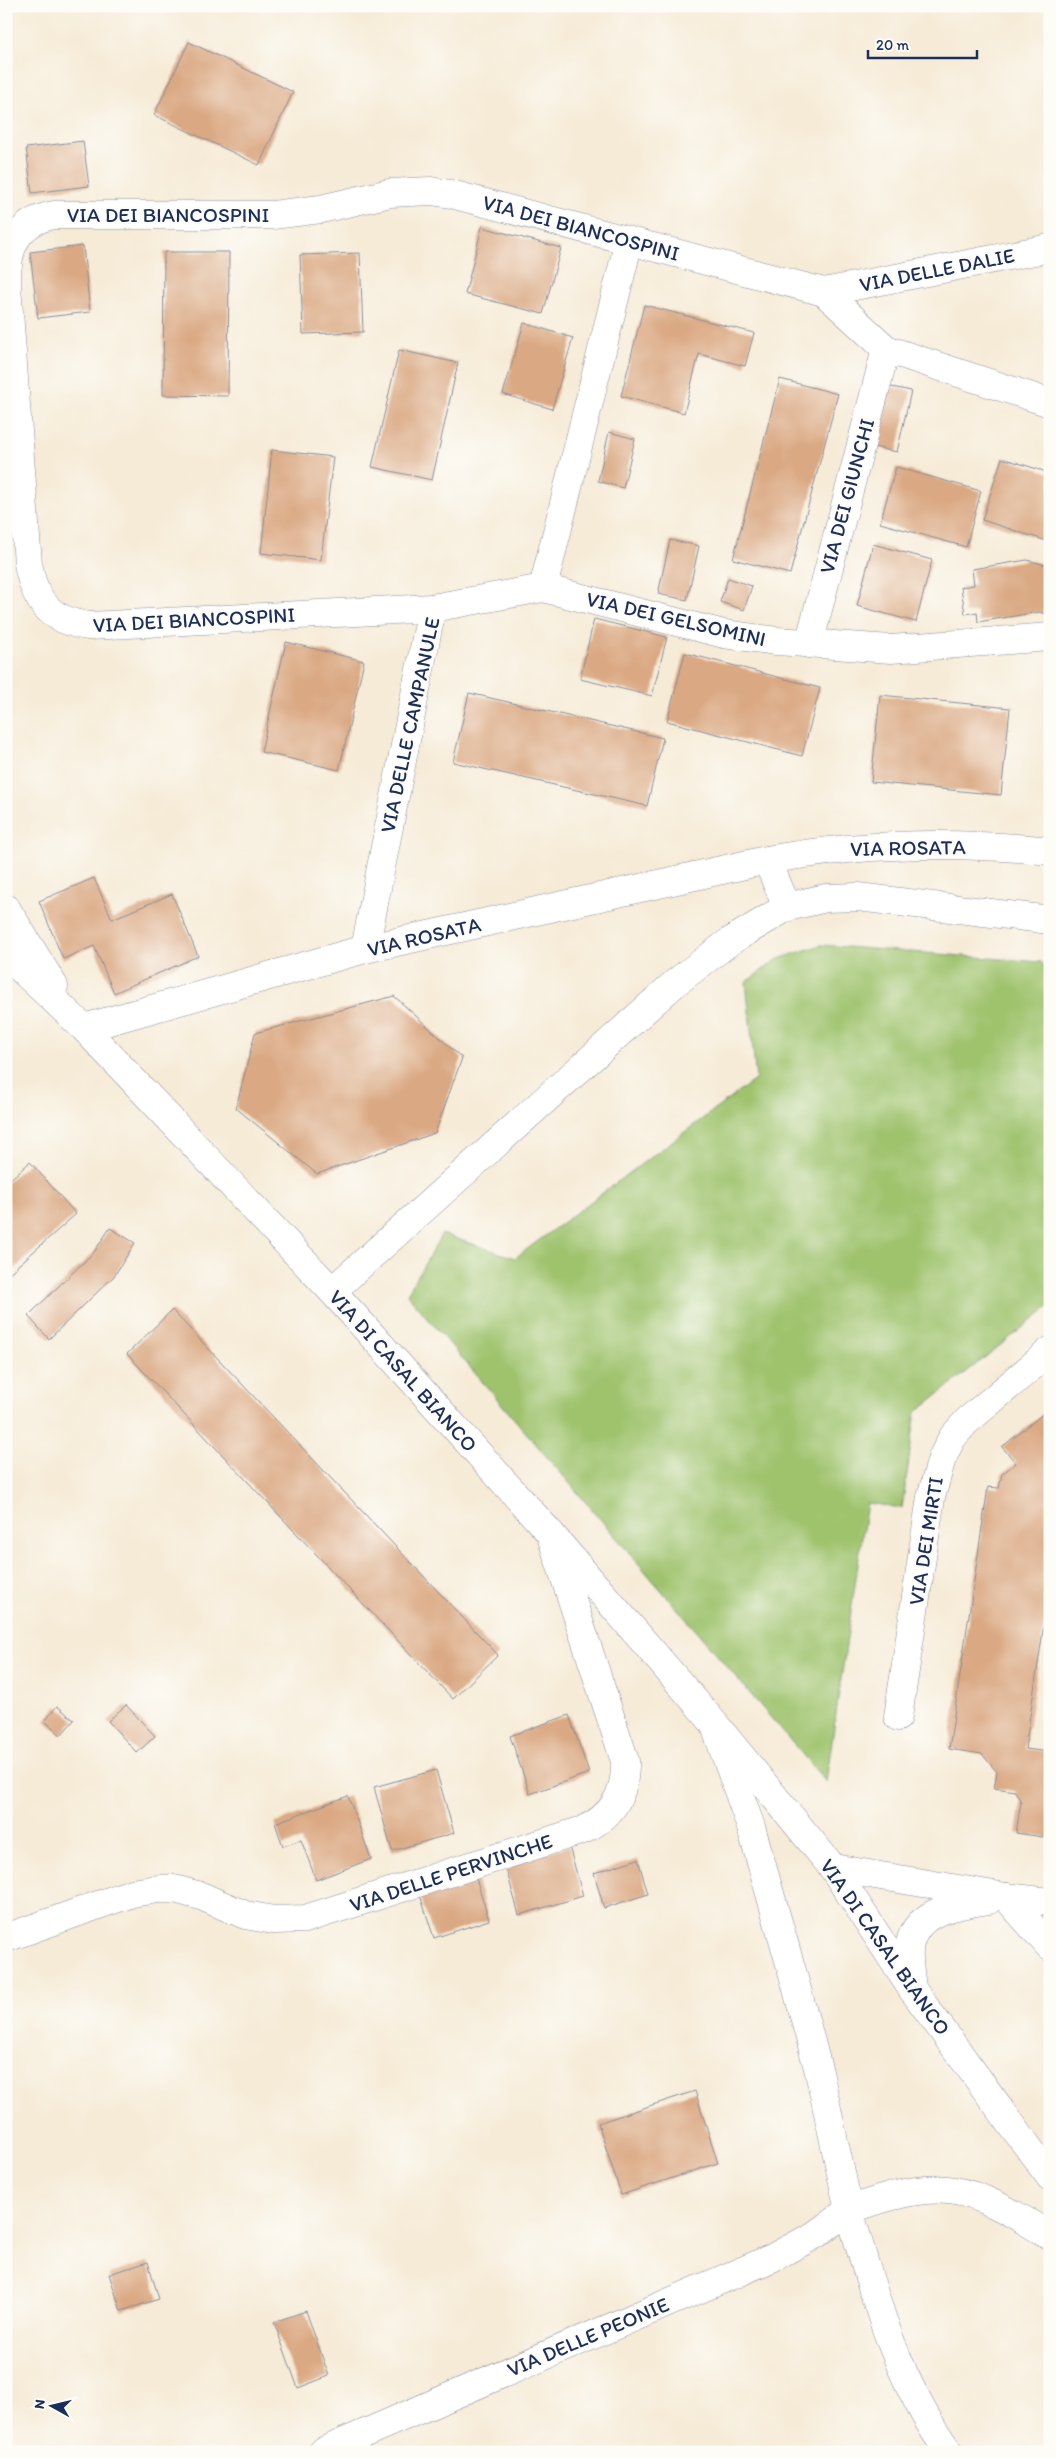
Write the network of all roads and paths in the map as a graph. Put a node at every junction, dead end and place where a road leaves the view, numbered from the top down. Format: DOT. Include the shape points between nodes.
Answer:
graph roads {
  1 [pos="629,241"];
  2 [pos="1050,248"];
  3 [pos="824,292"];
  4 [pos="886,349"];
  5 [pos="1050,404"];
  6 [pos="543,588"];
  7 [pos="432,608"];
  8 [pos="1050,636"];
  9 [pos="809,644"];
  10 [pos="1050,851"];
  11 [pos="767,860"];
  12 [pos="787,907"];
  13 [pos="6,908"];
  14 [pos="1050,920"];
  15 [pos="365,950"];
  16 [pos="6,954"];
  17 [pos="84,1028"];
  18 [pos="332,1291"];
  19 [pos="1050,1351"];
  20 [pos="550,1533"];
  21 [pos="898,1717"];
  22 [pos="713,1722"];
  23 [pos="833,1868"];
  24 [pos="1006,1897"];
  25 [pos="1050,1902"];
  26 [pos="6,1938"];
  27 [pos="1050,1947"];
  28 [pos="912,1989"];
  29 [pos="1050,2177"];
  30 [pos="849,2210"];
  31 [pos="1050,2236"];
  32 [pos="321,2452"];
  33 [pos="949,2452"];
  1 -- 3 [label="street, VIA DEI BIANCOSPINI"];
  1 -- 6 [label="street"];
  1 -- 7 [label="street, VIA DEI BIANCOSPINI" via="451,194 416,191 390,193 321,210 273,216 54,215 36,220 22,230 13,243 6,286 28,563 34,590 48,610 67,621 89,626"];
  2 -- 3 [label="street, VIA DELLE DALIE"];
  3 -- 4 [label="street, VIA DEI BIANCOSPINI"];
  4 -- 5 [label="street, VIA DEI BIANCOSPINI"];
  4 -- 9 [label="street, VIA DEI GIUNCHI"];
  6 -- 7 [label="street, VIA DELLE CAMPANULE"];
  6 -- 9 [label="street, VIA DEI GELSOMINI" via="724,634"];
  7 -- 15 [label="street, VIA DELLE CAMPANULE"];
  8 -- 9 [label="street, VIA DEI GELSOMINI" via="891,649"];
  10 -- 11 [label="street, VIA ROSATA" via="909,844 847,848"];
  11 -- 12 [label="street"];
  11 -- 15 [label="street, VIA ROSATA"];
  12 -- 14 [label="street" via="833,897 858,897"];
  12 -- 18 [label="street" via="744,931 674,984"];
  13 -- 17 [label="street, VIA DI CASAL BIANCO" via="40,966"];
  15 -- 17 [label="street, VIA ROSATA"];
  16 -- 17 [label="street, VIA DI CASAL BIANCO"];
  17 -- 18 [label="street, VIA DI CASAL BIANCO"];
  18 -- 20 [label="street, VIA DI CASAL BIANCO"];
  19 -- 21 [label="street, VIA DEI MIRTI" via="966,1422 952,1438 942,1458 931,1497"];
  20 -- 22 [label="street, VIA DI CASAL BIANCO"];
  20 -- 26 [label="street, VIA DELLE PERVINCHE" via="625,1761 620,1799 604,1818 583,1830 305,1919 274,1920 245,1915 201,1896 174,1889 158,1889 132,1893"];
  22 -- 23 [label="street, VIA DI CASAL BIANCO"];
  22 -- 30 [label="street, VIA DI CASAL BIANCO" via="751,1827 794,1978 819,2072"];
  23 -- 24 [label="street"];
  23 -- 28 [label="street, VIA DI CASAL BIANCO"];
  24 -- 25 [label="street"];
  24 -- 27 [label="street"];
  24 -- 28 [label="street" via="945,1910 921,1921 909,1950"];
  28 -- 29 [label="street, VIA DI CASAL BIANCO"];
  30 -- 31 [label="street" via="900,2193 942,2188 989,2200"];
  30 -- 32 [label="street, VIA DELLE PEONIE" via="772,2258"];
  30 -- 33 [label="street, VIA DI CASAL BIANCO" via="898,2356 922,2409"];
}
